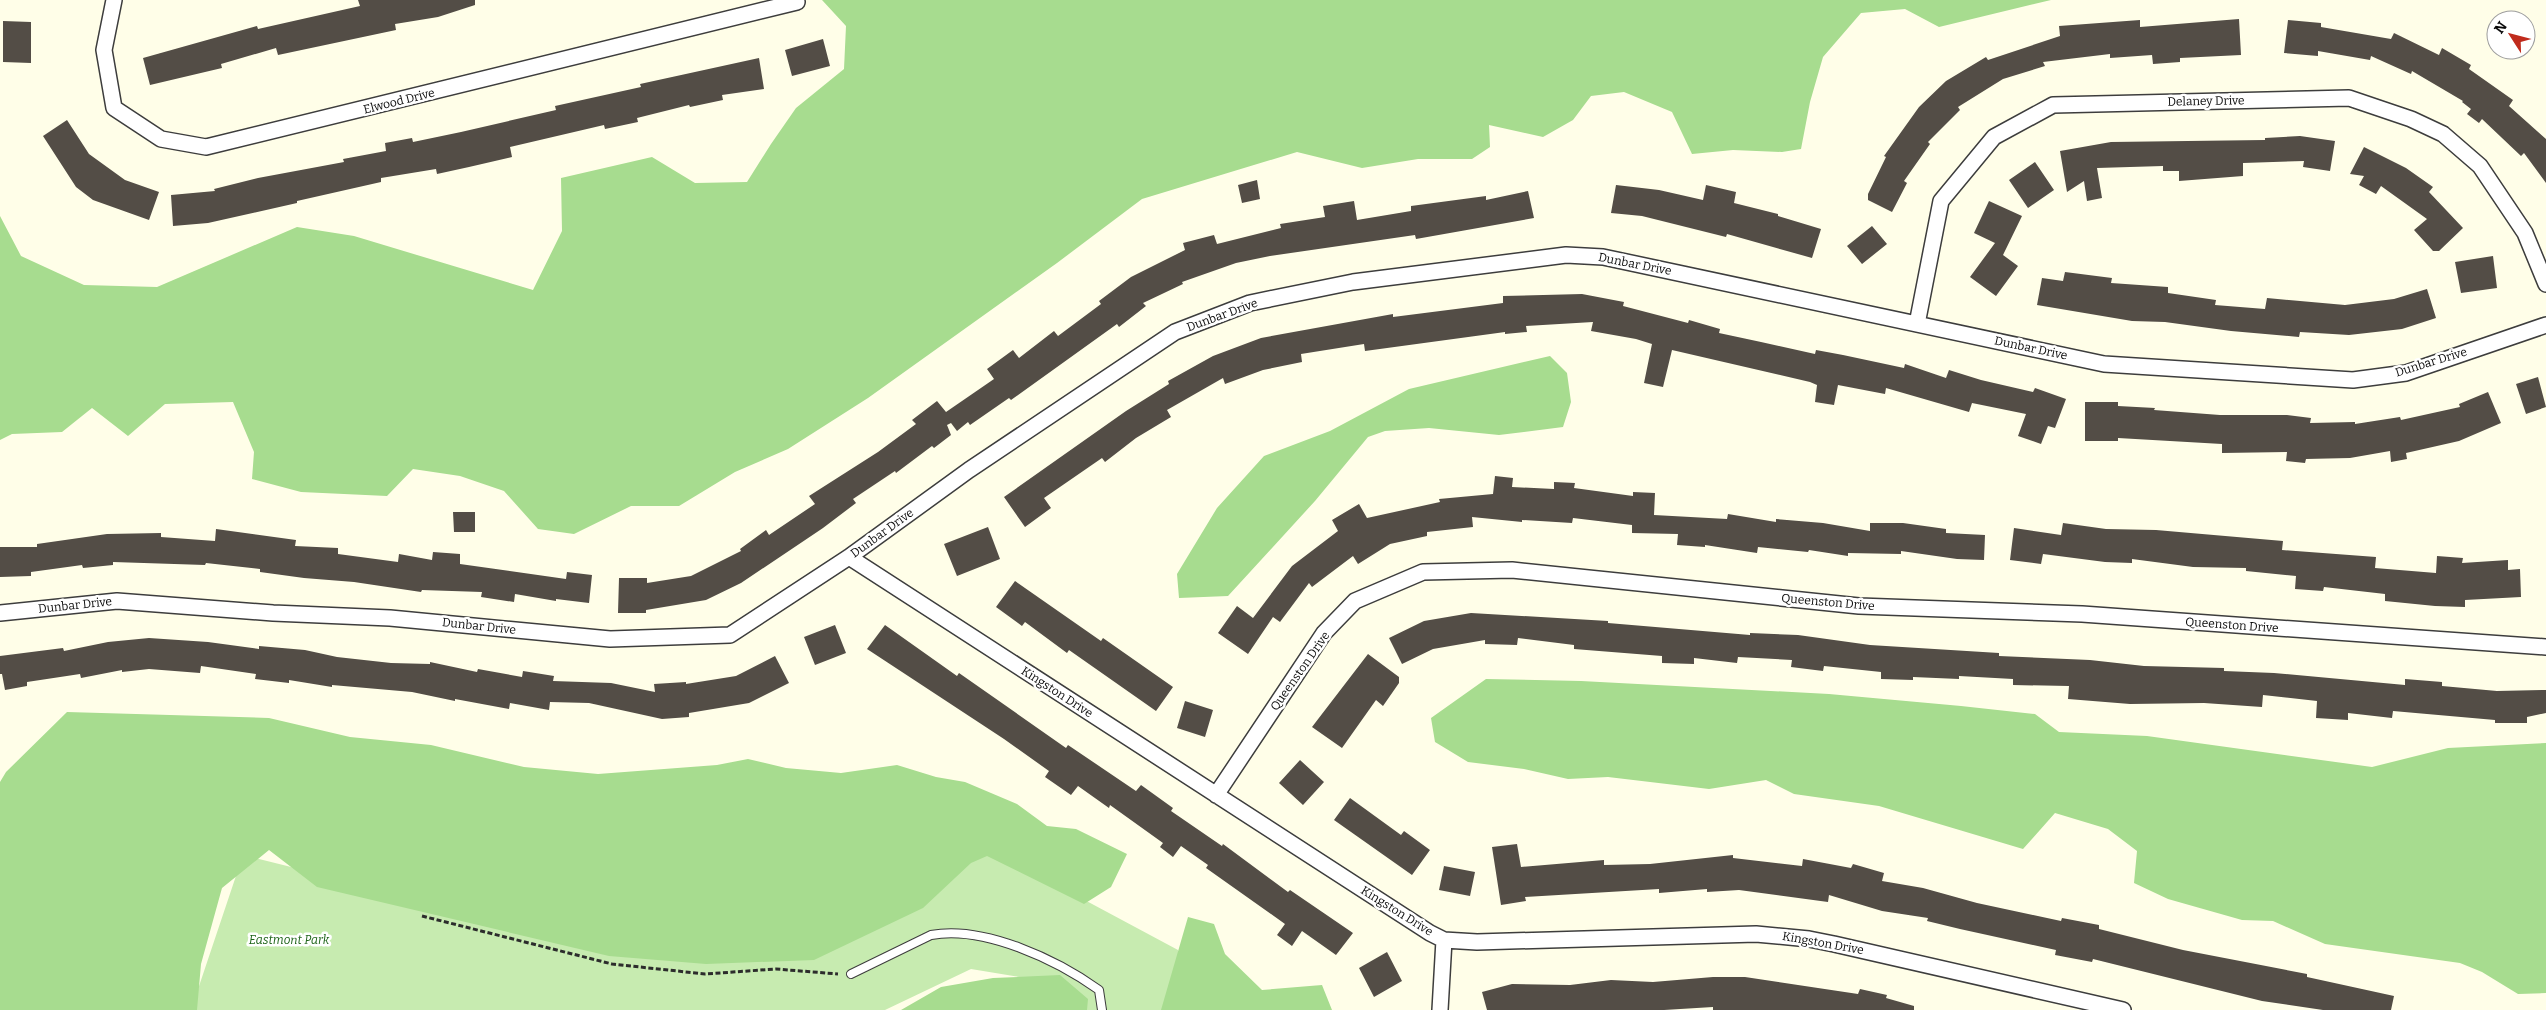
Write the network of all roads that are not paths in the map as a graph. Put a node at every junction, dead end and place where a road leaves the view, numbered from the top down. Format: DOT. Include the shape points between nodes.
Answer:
graph roads {
  1 [pos="114,0"];
  2 [pos="797,2"];
  3 [pos="2546,284"];
  4 [pos="1917,324"];
  5 [pos="2546,325"];
  6 [pos="849,557"];
  7 [pos="0,614"];
  8 [pos="2546,648"];
  9 [pos="1216,795"];
  10 [pos="1444,940"];
  11 [pos="851,974"];
  12 [pos="1102,1010"];
  13 [pos="1440,1010"];
  14 [pos="2123,1010"];
  1 -- 2 [label="street, Elwood Drive" via="104,50 114,108 161,140 206,146"];
  3 -- 4 [label="street, Delaney Drive" via="2526,233 2480,166 2443,134 2412,119 2349,98 2053,105 1994,137 1941,201"];
  4 -- 5 [label="street, Dunbar Drive" via="2104,364 2354,380 2406,373"];
  4 -- 6 [label="street, Dunbar Drive" via="1603,257 1566,254 1353,282 1250,303 1175,332 969,470"];
  6 -- 7 [label="street, Dunbar Drive" via="730,635 610,639 390,618 117,601"];
  6 -- 9 [label="street, Kingston Drive"];
  8 -- 9 [label="street, Queenston Drive" via="2082,614 1859,606 1512,570 1423,572 1355,601 1324,633"];
  9 -- 10 [label="street, Kingston Drive"];
  10 -- 13 [label="street"];
  10 -- 14 [label="street, Kingston Drive" via="1783,935"];
  11 -- 12 [label="lane" via="931,935 984,936 1078,975 1099,990"];
}
